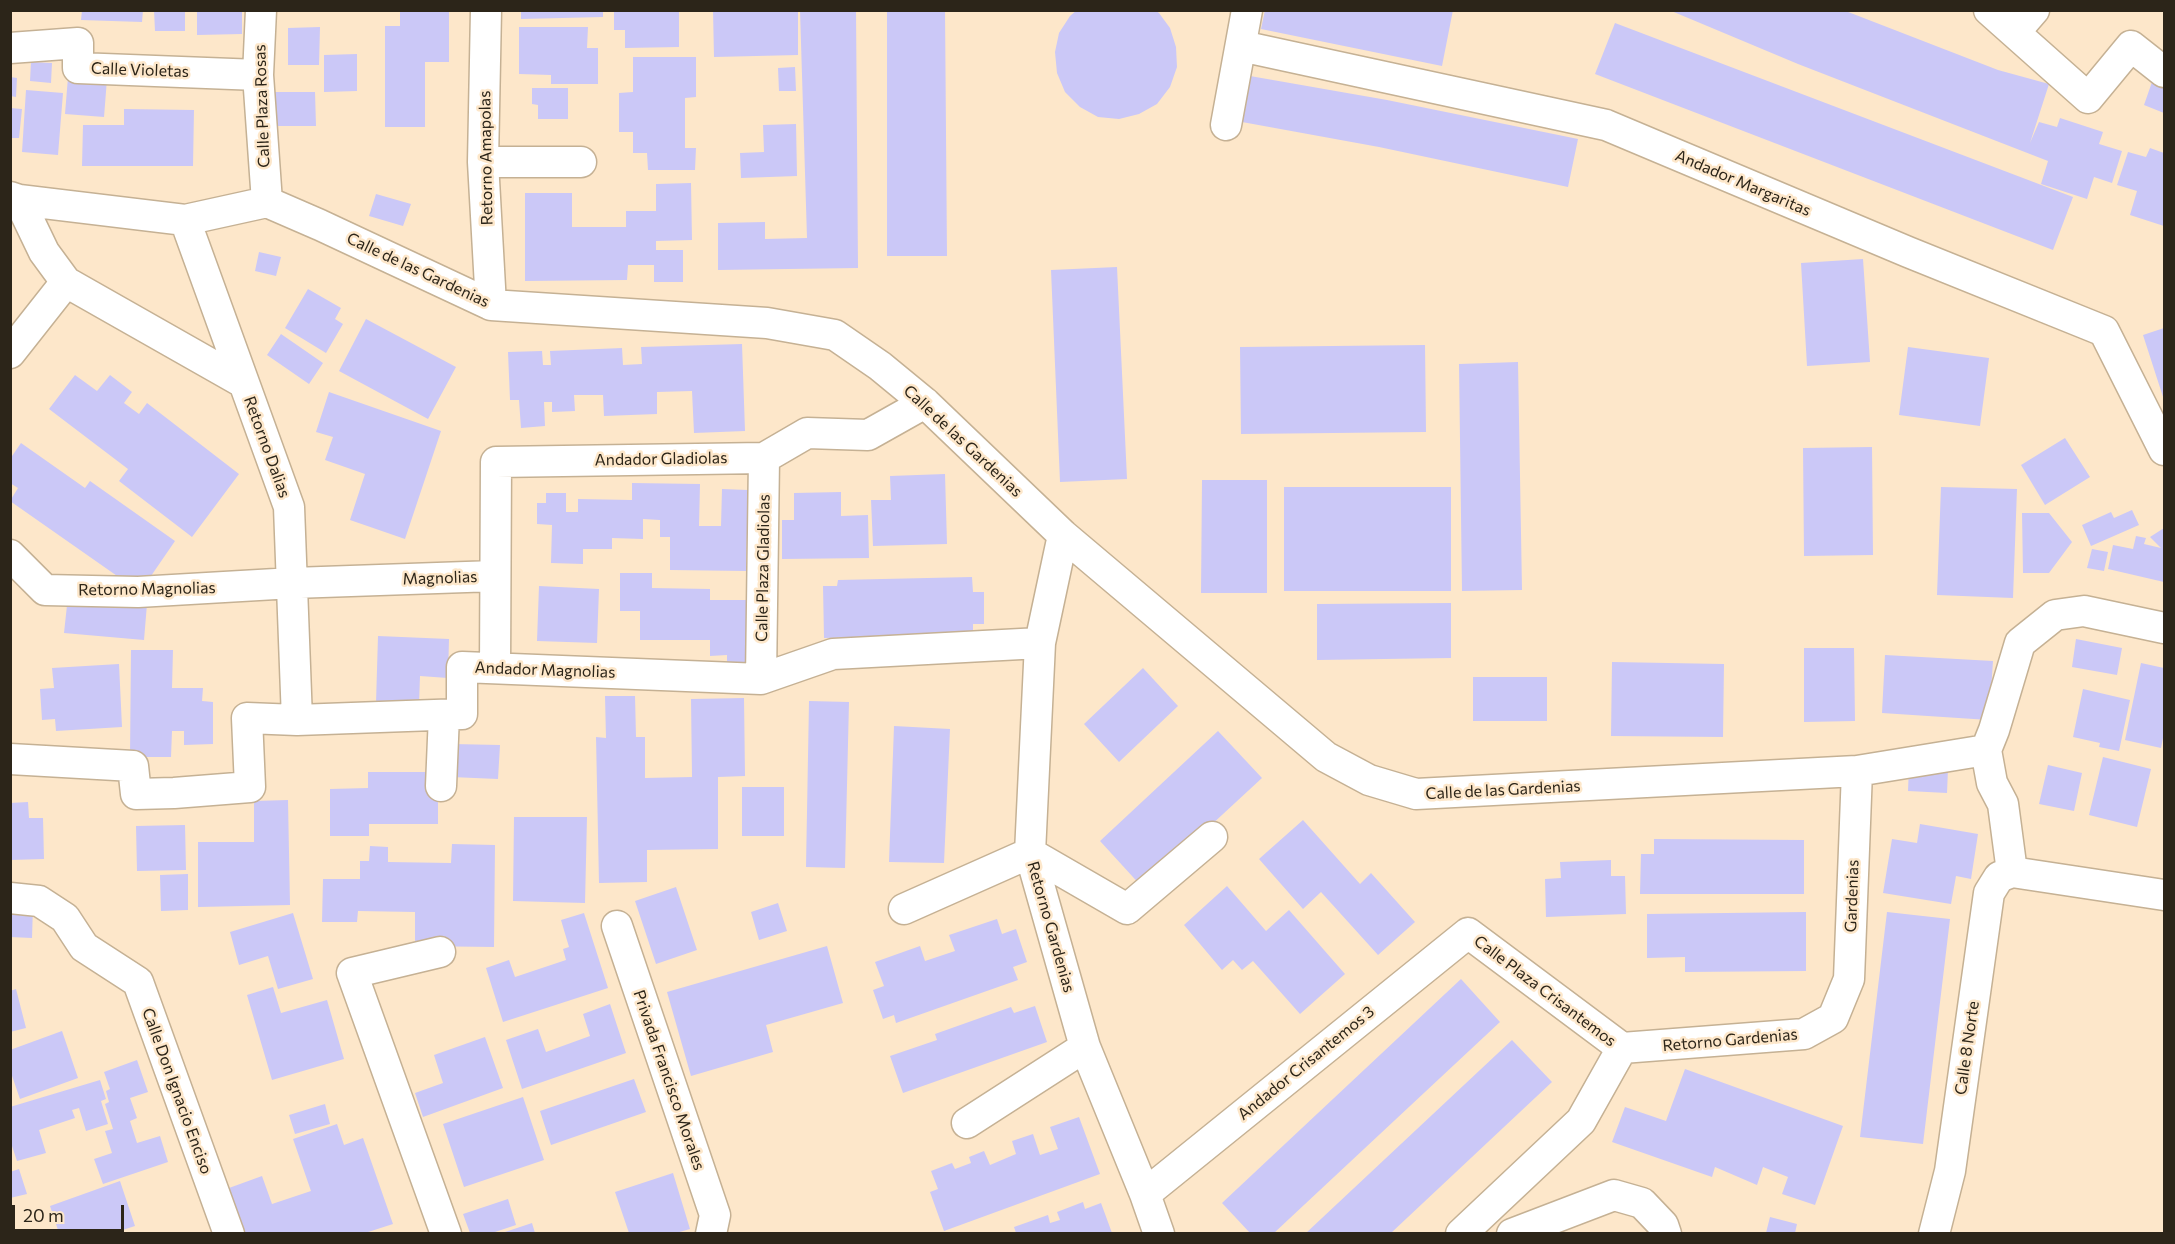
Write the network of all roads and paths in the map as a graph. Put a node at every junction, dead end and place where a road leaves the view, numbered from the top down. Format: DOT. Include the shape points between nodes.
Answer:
graph roads {
  1 [pos="261,10"];
  2 [pos="486,10"];
  3 [pos="1247,10"];
  4 [pos="1989,10"];
  5 [pos="2024,21"];
  6 [pos="1241,46"];
  7 [pos="10,48"];
  8 [pos="2164,72"];
  9 [pos="258,75"];
  10 [pos="1226,125"];
  11 [pos="483,162"];
  12 [pos="581,162"];
  13 [pos="14,198"];
  14 [pos="267,202"];
  15 [pos="184,220"];
  16 [pos="66,282"];
  17 [pos="491,305"];
  18 [pos="10,353"];
  19 [pos="244,383"];
  20 [pos="925,403"];
  21 [pos="2164,450"];
  22 [pos="764,458"];
  23 [pos="1063,535"];
  24 [pos="12,559"];
  25 [pos="495,576"];
  26 [pos="293,583"];
  27 [pos="2164,628"];
  28 [pos="1040,643"];
  29 [pos="495,668"];
  30 [pos="761,679"];
  31 [pos="444,715"];
  32 [pos="297,720"];
  33 [pos="1986,750"];
  34 [pos="10,759"];
  35 [pos="1857,771"];
  36 [pos="441,786"];
  37 [pos="1212,837"];
  38 [pos="1030,853"];
  39 [pos="2012,872"];
  40 [pos="2164,895"];
  41 [pos="10,898"];
  42 [pos="904,909"];
  43 [pos="617,926"];
  44 [pos="1468,933"];
  45 [pos="440,952"];
  46 [pos="1833,1018"];
  47 [pos="1085,1047"];
  48 [pos="1622,1048"];
  49 [pos="967,1123"];
  50 [pos="1145,1194"];
  51 [pos="229,1233"];
  52 [pos="446,1233"];
  53 [pos="711,1233"];
  54 [pos="1159,1233"];
  55 [pos="1461,1233"];
  56 [pos="1512,1233"];
  57 [pos="1666,1233"];
  58 [pos="1934,1233"];
  1 -- 9 [label="street, Calle Plaza Rosas"];
  2 -- 11 [label="street, Retorno Amapolas"];
  3 -- 6 [label="street"];
  4 -- 5 [label="street"];
  5 -- 8 [label="street" via="2088,98 2132,46"];
  6 -- 10 [label="street"];
  6 -- 21 [label="street, Andador Margaritas" via="1606,125 2103,331"];
  7 -- 9 [label="street, Calle Violetas" via="78,43 78,68"];
  9 -- 14 [label="street, Calle Plaza Rosas"];
  11 -- 12 [label="street"];
  11 -- 17 [label="street, Retorno Amapolas"];
  13 -- 15 [label="street"];
  13 -- 16 [label="street"];
  14 -- 15 [label="street"];
  14 -- 17 [label="street, Calle de las Gardenias"];
  15 -- 19 [label="street, Retorno Dalias"];
  16 -- 18 [label="street"];
  16 -- 19 [label="street"];
  17 -- 20 [label="street, Calle de las Gardenias" via="767,322 835,334"];
  19 -- 26 [label="street, Retorno Dalias" via="289,507"];
  20 -- 22 [label="street, Andador Gladiolas" via="868,435 807,433"];
  20 -- 23 [label="street, Calle de las Gardenias"];
  22 -- 25 [label="street, Andador Gladiolas" via="496,462"];
  22 -- 30 [label="street, Calle Plaza Gladiolas"];
  23 -- 28 [label="street, Retorno Gardenias"];
  23 -- 35 [label="street, Calle de las Gardenias" via="1326,757 1378,783 1416,794"];
  24 -- 26 [label="street, Retorno Magnolias" via="45,590 138,592"];
  25 -- 26 [label="street, Magnolias"];
  25 -- 29 [label="street, Magnolias"];
  26 -- 32 [label="street, Retorno Dalias"];
  27 -- 33 [label="street" via="2084,611 2055,615 2020,643"];
  28 -- 30 [label="street, Andador Magnolias" via="833,654"];
  28 -- 38 [label="street, Retorno Gardenias"];
  29 -- 30 [label="street, Andador Magnolias"];
  29 -- 31 [label="street, Andador Magnolias" via="462,667 462,714"];
  31 -- 32 [label="street"];
  31 -- 36 [label="street"];
  32 -- 34 [label="street" via="247,718 250,787 136,794 133,766"];
  33 -- 35 [label="street, Calle de las Gardenias"];
  33 -- 39 [label="street" via="1992,783 2003,804"];
  35 -- 46 [label="street, Gardenias" via="1849,979"];
  37 -- 38 [label="street" via="1127,909"];
  38 -- 42 [label="street"];
  38 -- 47 [label="street, Retorno Gardenias"];
  39 -- 40 [label="street"];
  39 -- 58 [label="street, Calle 8 Norte" via="1999,877 1989,893 1950,1171"];
  41 -- 51 [label="street, Calle Don Ignacio Enciso" via="39,901 65,918 84,946 138,982"];
  43 -- 53 [label="street, Privada Francisco Morales" via="715,1215"];
  44 -- 48 [label="street, Calle Plaza Crisantemos"];
  44 -- 50 [label="street, Andador Crisantemos 3"];
  45 -- 52 [label="street" via="352,973"];
  46 -- 48 [label="street, Retorno Gardenias" via="1804,1034"];
  47 -- 49 [label="street"];
  47 -- 50 [label="street, Retorno Gardenias"];
  48 -- 55 [label="street" via="1581,1121"];
  50 -- 54 [label="street, Retorno Gardenias"];
  56 -- 57 [label="street" via="1614,1195 1642,1203"];
}
